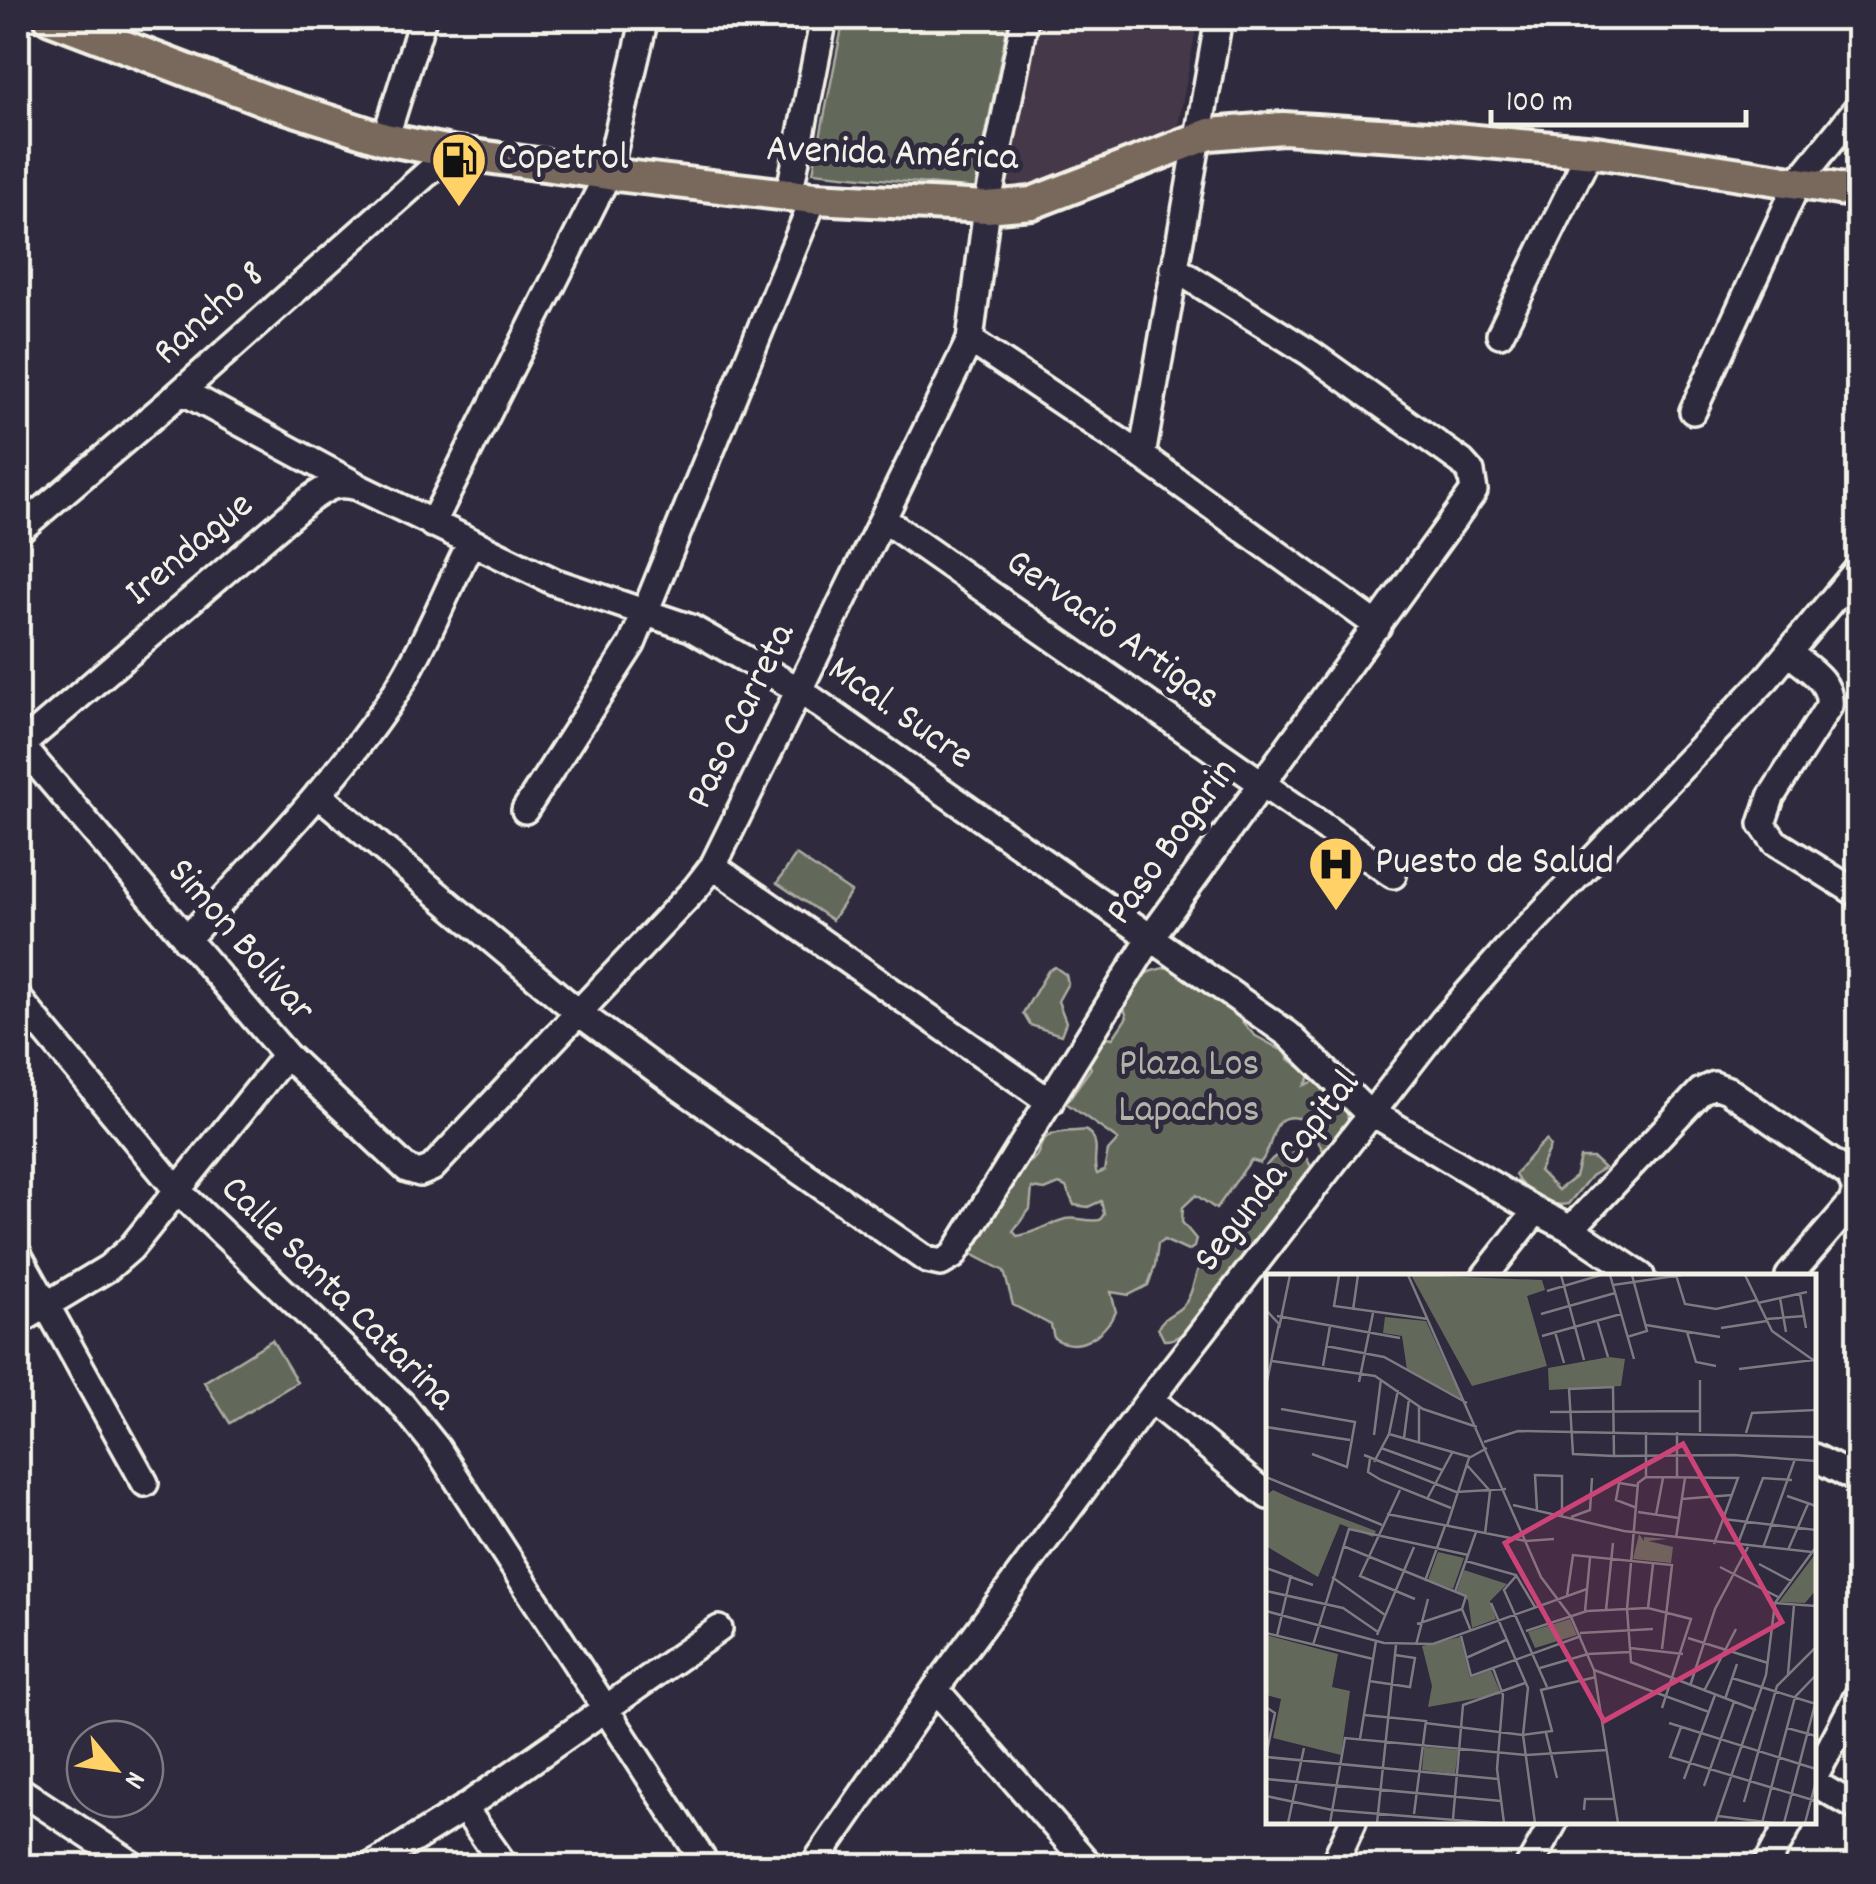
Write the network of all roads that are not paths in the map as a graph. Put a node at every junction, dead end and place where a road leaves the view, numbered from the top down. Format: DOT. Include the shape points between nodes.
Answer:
graph roads {
  1 [pos="50,18"];
  2 [pos="423,18"];
  3 [pos="645,18"];
  4 [pos="824,18"];
  5 [pos="1025,18"];
  6 [pos="1218,18"];
  7 [pos="1858,108"];
  8 [pos="385,138"];
  9 [pos="1195,140"];
  10 [pos="1590,151"];
  11 [pos="451,152"];
  12 [pos="608,174"];
  13 [pos="1798,182"];
  14 [pos="1858,192"];
  15 [pos="801,197"];
  16 [pos="987,207"];
  17 [pos="1174,268"];
  18 [pos="1500,334"];
  19 [pos="970,340"];
  20 [pos="182,391"];
  21 [pos="1693,411"];
  22 [pos="1142,456"];
  23 [pos="358,487"];
  24 [pos="883,519"];
  25 [pos="432,524"];
  26 [pos="18,530"];
  27 [pos="470,544"];
  28 [pos="1855,581"];
  29 [pos="645,610"];
  30 [pos="1378,626"];
  31 [pos="1789,652"];
  32 [pos="799,690"];
  33 [pos="18,745"];
  34 [pos="1262,784"];
  35 [pos="318,794"];
  36 [pos="525,810"];
  37 [pos="713,866"];
  38 [pos="1394,875"];
  39 [pos="1858,894"];
  40 [pos="1151,937"];
  41 [pos="186,940"];
  42 [pos="18,998"];
  43 [pos="579,1012"];
  44 [pos="286,1055"];
  45 [pos="1050,1102"];
  46 [pos="1373,1114"];
  47 [pos="420,1172"];
  48 [pos="177,1190"];
  49 [pos="1536,1212"];
  50 [pos="1571,1228"];
  51 [pos="18,1254"];
  52 [pos="1487,1274"];
  53 [pos="1638,1274"];
  54 [pos="1791,1274"];
  55 [pos="46,1305"];
  56 [pos="18,1322"];
  57 [pos="1150,1399"];
  58 [pos="1816,1458"];
  59 [pos="1858,1480"];
  60 [pos="145,1483"];
  61 [pos="1266,1494"];
  62 [pos="720,1629"];
  63 [pos="936,1689"];
  64 [pos="1858,1696"];
  65 [pos="603,1708"];
  66 [pos="1816,1776"];
  67 [pos="1816,1781"];
  68 [pos="18,1789"];
  69 [pos="464,1808"];
  70 [pos="1858,1808"];
  71 [pos="1353,1824"];
  72 [pos="1553,1824"];
  73 [pos="1789,1824"];
  74 [pos="818,1864"];
  75 [pos="135,1866"];
  76 [pos="372,1866"];
  77 [pos="505,1866"];
  78 [pos="707,1866"];
  79 [pos="1090,1866"];
  80 [pos="1333,1866"];
  81 [pos="1530,1866"];
  82 [pos="1766,1866"];
  1 -- 8 [label="main road, Avenida América"];
  2 -- 8 [label="street"];
  3 -- 12 [label="street"];
  4 -- 15 [label="street"];
  5 -- 16 [label="street, Paso Carreta"];
  6 -- 9 [label="street"];
  7 -- 13 [label="street"];
  8 -- 11 [label="main road, Avenida América"];
  9 -- 10 [label="main road, Avenida América" via="1228,130 1283,128"];
  9 -- 16 [label="main road, Avenida América" via="1032,203"];
  9 -- 17 [label="street"];
  10 -- 13 [label="main road, Avenida América"];
  10 -- 18 [label="street"];
  11 -- 12 [label="main road, Avenida América"];
  11 -- 20 [label="street, Rancho 8"];
  12 -- 15 [label="main road, Avenida América"];
  12 -- 25 [label="street"];
  13 -- 14 [label="main road, Avenida América"];
  13 -- 21 [label="street"];
  15 -- 16 [label="main road, Avenida América"];
  15 -- 29 [label="street"];
  16 -- 19 [label="street, Paso Carreta"];
  17 -- 22 [label="street"];
  17 -- 30 [label="street, Paso Bogarin" via="1310,352 1462,462 1475,482 1469,500"];
  19 -- 22 [label="street"];
  19 -- 24 [label="street, Paso Carreta"];
  20 -- 23 [label="street"];
  20 -- 26 [label="street, Rancho 8"];
  22 -- 30 [label="street"];
  23 -- 25 [label="street"];
  23 -- 33 [label="street, Irendague" via="339,484 306,502"];
  24 -- 32 [label="street, Paso Carreta"];
  24 -- 34 [label="street, Gervacio Artigas"];
  25 -- 27 [label="street, Mcal. Sucre"];
  27 -- 29 [label="street, Mcal. Sucre" via="554,582"];
  27 -- 35 [label="street" via="401,684"];
  28 -- 31 [label="street, Segunda Capital"];
  29 -- 32 [label="street, Mcal. Sucre" via="691,628"];
  29 -- 36 [label="street" via="632,644"];
  30 -- 34 [label="street, Paso Bogarin"];
  31 -- 39 [label="street" via="1825,684 1829,706 1771,796 1762,824 1774,842"];
  31 -- 46 [label="street, Segunda Capital" via="1475,983"];
  32 -- 37 [label="street, Paso Carreta"];
  32 -- 40 [label="street, Mcal. Sucre"];
  33 -- 41 [label="street, Simon Bolivar"];
  34 -- 38 [label="street, Gervacio Artigas"];
  34 -- 40 [label="street, Paso Bogarin"];
  35 -- 41 [label="street"];
  35 -- 43 [label="street"];
  37 -- 43 [label="street, Paso Carreta"];
  37 -- 45 [label="street"];
  40 -- 45 [label="street, Paso Bogarin"];
  40 -- 46 [label="street, Mcal. Sucre" via="1288,1034"];
  41 -- 44 [label="street, Simon Bolivar"];
  42 -- 48 [label="street, Calle Santa Catarina"];
  43 -- 45 [label="street, Paso Bogarin" via="941,1263 963,1245"];
  43 -- 47 [label="street, Paso Carreta" via="443,1158"];
  44 -- 47 [label="street, Simon Bolivar" via="397,1162"];
  44 -- 48 [label="street"];
  46 -- 49 [label="street, Mcal. Sucre"];
  46 -- 57 [label="street, Segunda Capital"];
  48 -- 55 [label="street" via="131,1248"];
  48 -- 65 [label="street, Calle Santa Catarina" via="402,1403"];
  49 -- 50 [label="street, Mcal. Sucre"];
  49 -- 52 [label="street"];
  50 -- 53 [label="street, Mcal. Sucre"];
  50 -- 54 [label="street" via="1714,1085 1850,1175 1852,1203"];
  51 -- 55 [label="street"];
  55 -- 56 [label="street"];
  55 -- 60 [label="street"];
  57 -- 61 [label="street"];
  57 -- 63 [label="street, Segunda Capital"];
  58 -- 59 [label="street"];
  62 -- 65 [label="street"];
  63 -- 74 [label="street, Segunda Capital"];
  63 -- 79 [label="street"];
  64 -- 66 [label="street"];
  65 -- 69 [label="street"];
  65 -- 78 [label="street, Calle Santa Catarina"];
  67 -- 70 [label="street"];
  68 -- 75 [label="street"];
  69 -- 76 [label="street"];
  69 -- 77 [label="street"];
  71 -- 80 [label="street"];
  72 -- 81 [label="street"];
  73 -- 82 [label="street"];
}
